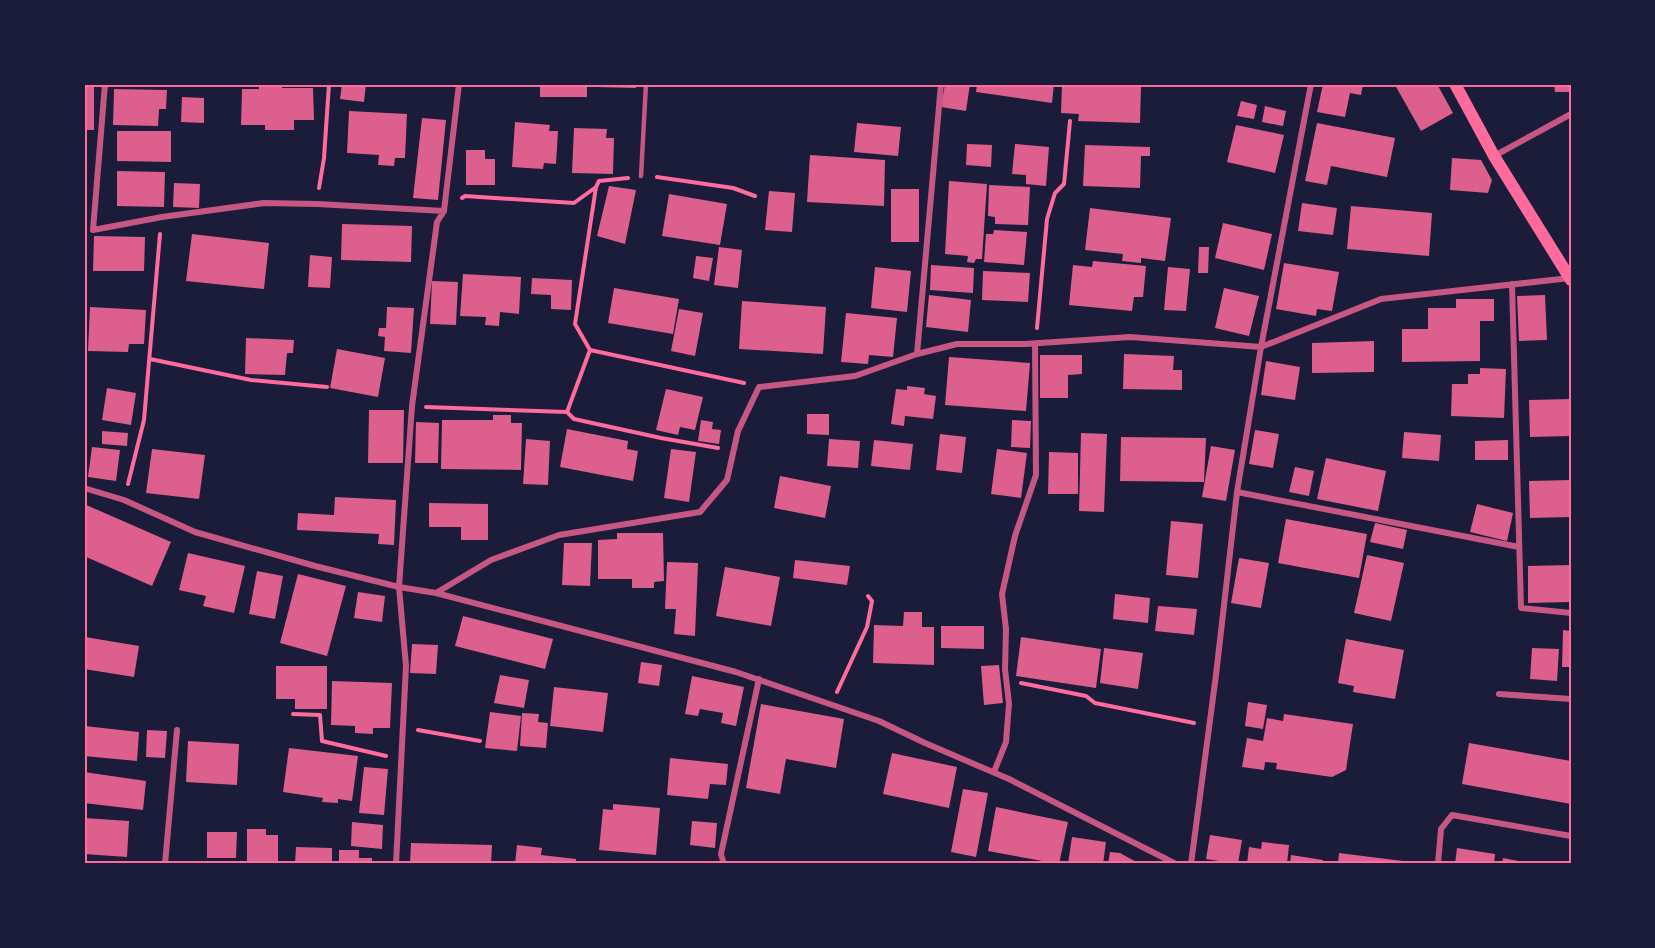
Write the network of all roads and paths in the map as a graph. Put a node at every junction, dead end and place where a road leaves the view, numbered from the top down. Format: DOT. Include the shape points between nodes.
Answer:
graph roads {
  1 [pos="105,84"];
  2 [pos="329,84"];
  3 [pos="459,84"];
  4 [pos="646,84"];
  5 [pos="941,84"];
  6 [pos="1311,84"];
  7 [pos="1455,84"];
  8 [pos="1571,114"];
  9 [pos="1070,121"];
  10 [pos="1494,156"];
  11 [pos="641,176"];
  12 [pos="596,187"];
  13 [pos="755,196"];
  14 [pos="317,204"];
  15 [pos="444,211"];
  16 [pos="162,217"];
  17 [pos="93,230"];
  18 [pos="84,231"];
  19 [pos="1570,278"];
  20 [pos="1512,284"];
  21 [pos="1035,344"];
  22 [pos="1261,347"];
  23 [pos="590,350"];
  24 [pos="916,354"];
  25 [pos="150,359"];
  26 [pos="327,387"];
  27 [pos="759,387"];
  28 [pos="412,406"];
  29 [pos="567,412"];
  30 [pos="734,451"];
  31 [pos="84,488"];
  32 [pos="1237,492"];
  33 [pos="124,500"];
  34 [pos="1519,547"];
  35 [pos="399,587"];
  36 [pos="436,592"];
  37 [pos="867,596"];
  38 [pos="1571,613"];
  39 [pos="759,679"];
  40 [pos="1019,683"];
  41 [pos="1499,694"];
  42 [pos="1571,699"];
  43 [pos="832,704"];
  44 [pos="293,714"];
  45 [pos="1209,727"];
  46 [pos="403,728"];
  47 [pos="177,730"];
  48 [pos="480,741"];
  49 [pos="401,759"];
  50 [pos="994,772"];
  51 [pos="1571,836"];
  52 [pos="165,864"];
  53 [pos="396,864"];
  54 [pos="724,864"];
  55 [pos="1176,864"];
  56 [pos="1191,864"];
  57 [pos="1438,864"];
  1 -- 17 [label="street"];
  2 -- 14 [label="path"];
  3 -- 15 [label="street"];
  4 -- 11 [label="lane"];
  5 -- 24 [label="street"];
  6 -- 22 [label="street"];
  7 -- 10 [label="main road"];
  8 -- 10 [label="street"];
  9 -- 21 [label="path" via="1064,184 1055,193 1047,219"];
  10 -- 19 [label="main road"];
  11 -- 12 [label="path" via="599,182"];
  11 -- 13 [label="path" via="733,188"];
  12 -- 15 [label="path" via="574,203 465,196"];
  12 -- 23 [label="path" via="575,324"];
  14 -- 15 [label="street"];
  14 -- 16 [label="street" via="264,203"];
  15 -- 28 [label="street" via="437,222"];
  16 -- 17 [label="street"];
  16 -- 25 [label="path"];
  17 -- 18 [label="street"];
  19 -- 20 [label="street"];
  20 -- 22 [label="street" via="1381,299"];
  20 -- 34 [label="street"];
  21 -- 22 [label="street" via="1130,337"];
  21 -- 24 [label="street" via="957,344"];
  21 -- 50 [label="street" via="1036,475 1015,536 1002,594 1009,704 1006,742"];
  22 -- 32 [label="street"];
  23 -- 27 [label="path"];
  23 -- 29 [label="path"];
  24 -- 27 [label="street" via="855,376"];
  25 -- 26 [label="path" via="251,380"];
  25 -- 33 [label="path" via="144,420"];
  27 -- 30 [label="street" via="738,431"];
  28 -- 29 [label="path"];
  28 -- 35 [label="street"];
  29 -- 30 [label="path" via="574,419"];
  30 -- 36 [label="street" via="727,480 700,512 559,535 490,560"];
  31 -- 33 [label="street"];
  32 -- 34 [label="street"];
  32 -- 45 [label="street"];
  33 -- 35 [label="street" via="195,532"];
  34 -- 38 [label="street" via="1521,608"];
  35 -- 36 [label="street"];
  35 -- 46 [label="street" via="406,666"];
  36 -- 39 [label="street"];
  37 -- 43 [label="path" via="872,601 867,627"];
  39 -- 43 [label="street"];
  39 -- 54 [label="street" via="721,854"];
  40 -- 45 [label="path"];
  41 -- 42 [label="street"];
  43 -- 50 [label="street"];
  44 -- 49 [label="path" via="320,715 322,741"];
  45 -- 56 [label="street"];
  46 -- 48 [label="path"];
  46 -- 49 [label="street"];
  47 -- 52 [label="street"];
  49 -- 53 [label="street"];
  50 -- 55 [label="street"];
  51 -- 57 [label="street" via="1452,815 1441,828"];
}
